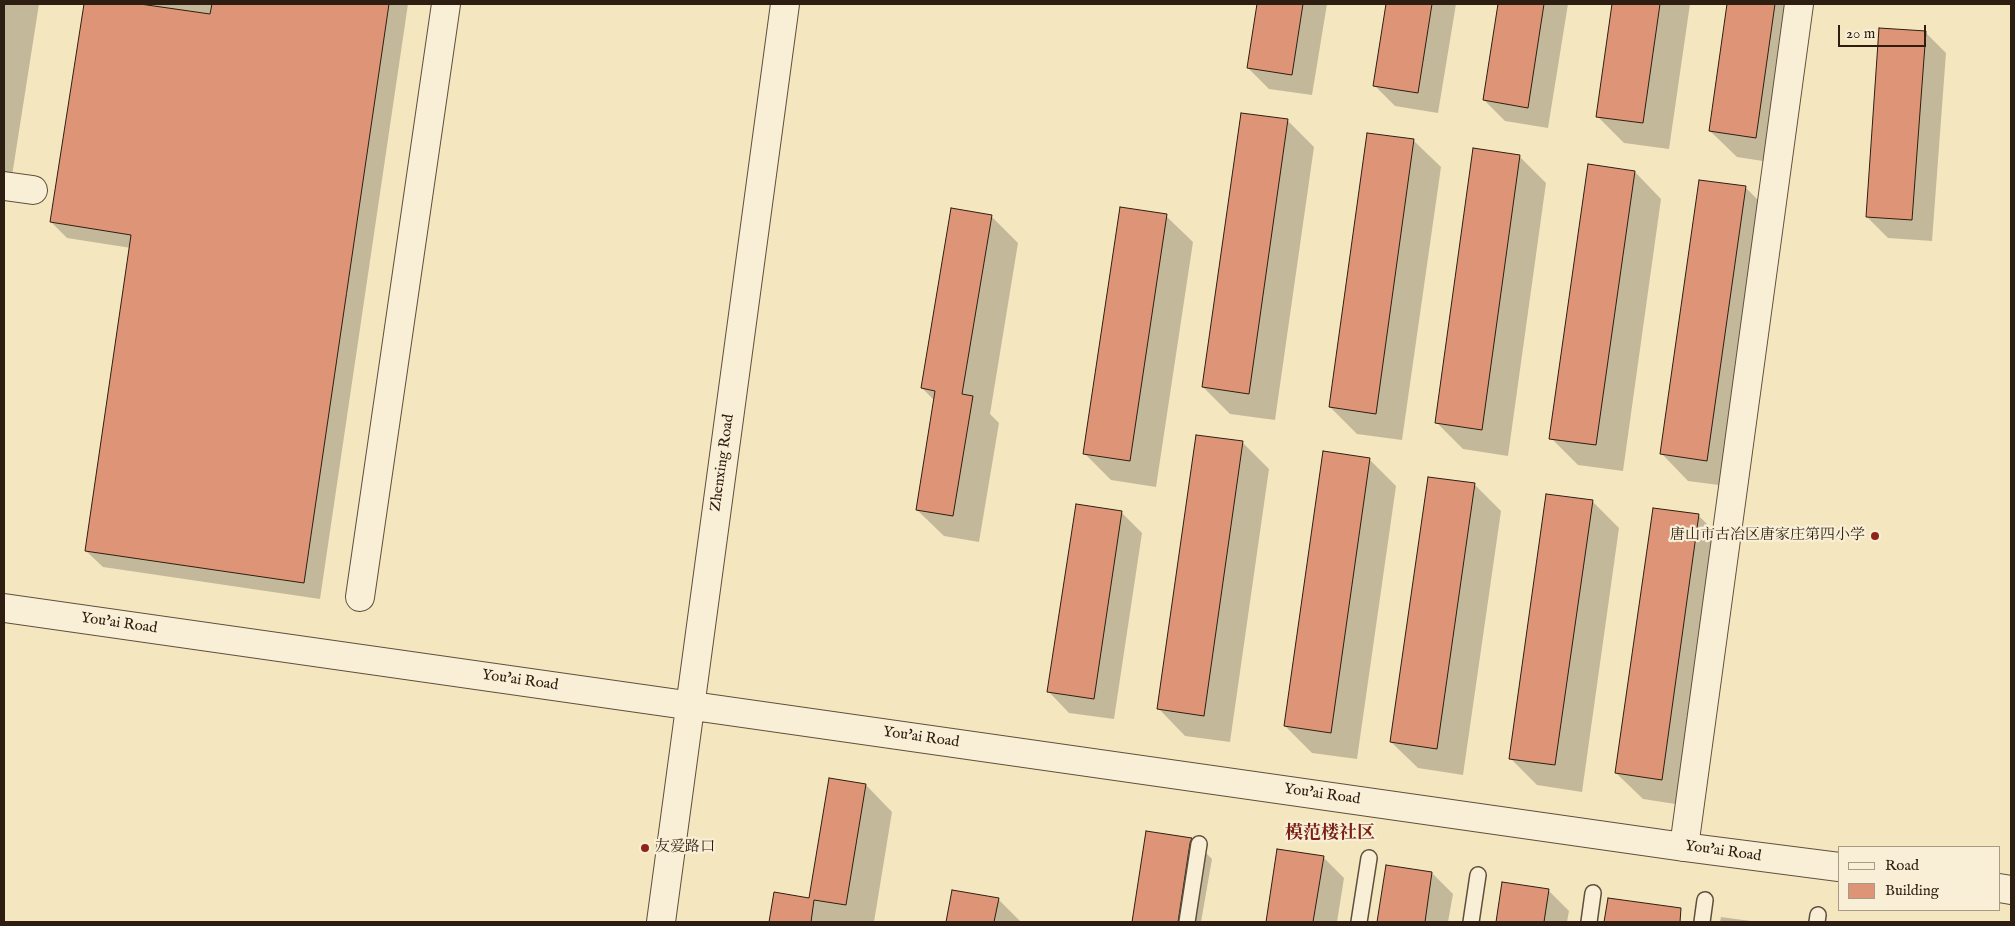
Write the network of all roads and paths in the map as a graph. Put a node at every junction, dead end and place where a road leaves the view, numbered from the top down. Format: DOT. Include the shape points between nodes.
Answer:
graph roads {
  1 [pos="446,4"];
  2 [pos="785,4"];
  3 [pos="1799,4"];
  4 [pos="4,186"];
  5 [pos="34,190"];
  6 [pos="360,597"];
  7 [pos="4,608"];
  8 [pos="690,706"];
  9 [pos="1198,844"];
  10 [pos="1684,847"];
  11 [pos="1369,858"];
  12 [pos="1838,867"];
  13 [pos="1478,876"];
  14 [pos="1593,893"];
  15 [pos="1705,900"];
  16 [pos="661,922"];
  17 [pos="1187,922"];
  18 [pos="1359,922"];
  19 [pos="1471,922"];
  20 [pos="1589,922"];
  21 [pos="1702,922"];
  1 -- 6 [label="street"];
  2 -- 8 [label="street, Zhenxing Road"];
  3 -- 10 [label="street"];
  4 -- 5 [label="street"];
  7 -- 8 [label="street, You'ai Road"];
  8 -- 10 [label="street, You'ai Road"];
  8 -- 16 [label="street, Zhenxing Road"];
  9 -- 17 [label="lane"];
  10 -- 12 [label="street, You'ai Road"];
  11 -- 18 [label="lane"];
  13 -- 19 [label="lane"];
  14 -- 20 [label="lane"];
  15 -- 21 [label="lane"];
}
